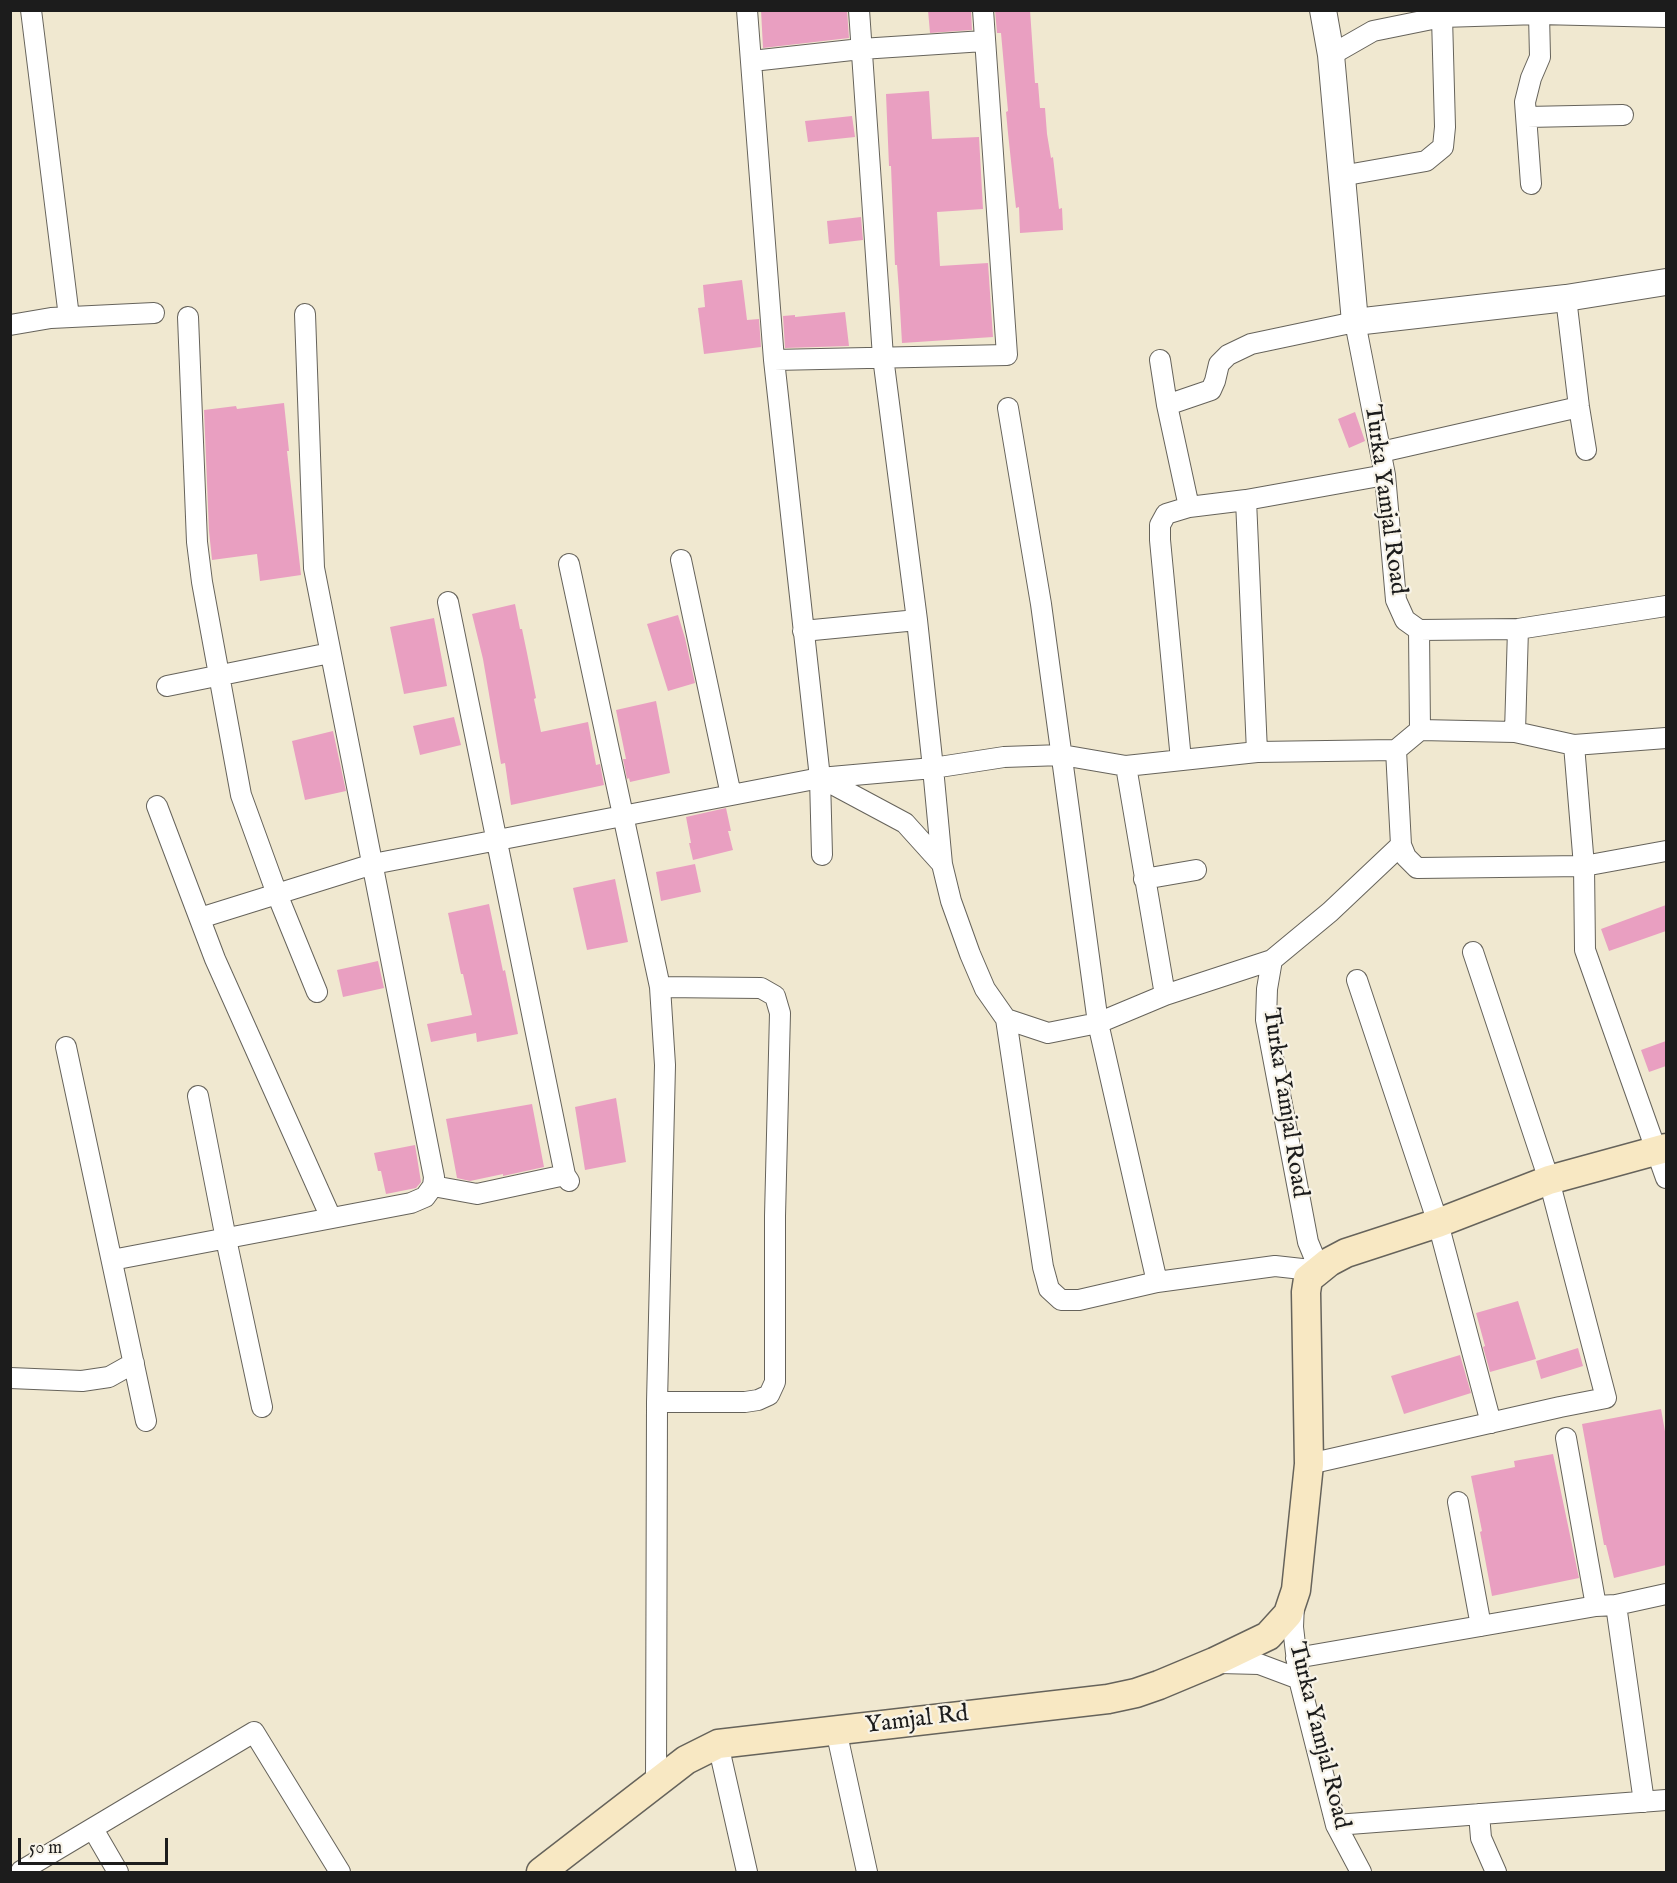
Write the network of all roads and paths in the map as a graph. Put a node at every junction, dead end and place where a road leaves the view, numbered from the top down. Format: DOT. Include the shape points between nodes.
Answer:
graph roads {
  1 [pos="31,10"];
  2 [pos="747,10"];
  3 [pos="859,10"];
  4 [pos="982,10"];
  5 [pos="1323,10"];
  6 [pos="1552,13"];
  7 [pos="1442,17"];
  8 [pos="1666,17"];
  9 [pos="984,41"];
  10 [pos="861,49"];
  11 [pos="1331,55"];
  12 [pos="752,60"];
  13 [pos="1623,115"];
  14 [pos="1527,117"];
  15 [pos="1341,176"];
  16 [pos="1531,184"];
  17 [pos="1666,282"];
  18 [pos="1566,298"];
  19 [pos="154,314"];
  20 [pos="305,314"];
  21 [pos="69,317"];
  22 [pos="188,317"];
  23 [pos="1355,322"];
  24 [pos="10,325"];
  25 [pos="884,357"];
  26 [pos="774,360"];
  27 [pos="1160,360"];
  28 [pos="1167,405"];
  29 [pos="1579,407"];
  30 [pos="1008,408"];
  31 [pos="1586,450"];
  32 [pos="1381,452"];
  33 [pos="1385,475"];
  34 [pos="1246,500"];
  35 [pos="1189,507"];
  36 [pos="681,560"];
  37 [pos="569,564"];
  38 [pos="448,602"];
  39 [pos="1666,606"];
  40 [pos="917,620"];
  41 [pos="1518,629"];
  42 [pos="1419,630"];
  43 [pos="804,631"];
  44 [pos="330,653"];
  45 [pos="220,676"];
  46 [pos="167,686"];
  47 [pos="1420,730"];
  48 [pos="1515,732"];
  49 [pos="1666,738"];
  50 [pos="1574,745"];
  51 [pos="1396,750"];
  52 [pos="1257,752"];
  53 [pos="1062,755"];
  54 [pos="1181,760"];
  55 [pos="1126,766"];
  56 [pos="933,768"];
  57 [pos="820,778"];
  58 [pos="731,795"];
  59 [pos="157,806"];
  60 [pos="624,816"];
  61 [pos="498,840"];
  62 [pos="1401,845"];
  63 [pos="1666,851"];
  64 [pos="822,855"];
  65 [pos="373,864"];
  66 [pos="942,864"];
  67 [pos="1584,866"];
  68 [pos="1196,870"];
  69 [pos="1144,879"];
  70 [pos="277,894"];
  71 [pos="200,918"];
  72 [pos="1473,952"];
  73 [pos="1272,960"];
  74 [pos="1358,980"];
  75 [pos="660,987"];
  76 [pos="316,992"];
  77 [pos="1165,995"];
  78 [pos="1006,1019"];
  79 [pos="1098,1023"];
  80 [pos="66,1047"];
  81 [pos="198,1096"];
  82 [pos="1662,1149"];
  83 [pos="1666,1178"];
  84 [pos="1549,1180"];
  85 [pos="433,1186"];
  86 [pos="332,1218"];
  87 [pos="1438,1223"];
  88 [pos="226,1239"];
  89 [pos="112,1260"];
  90 [pos="1320,1271"];
  91 [pos="1157,1282"];
  92 [pos="134,1364"];
  93 [pos="10,1378"];
  94 [pos="657,1402"];
  95 [pos="262,1407"];
  96 [pos="146,1421"];
  97 [pos="1491,1423"];
  98 [pos="1566,1438"];
  99 [pos="1309,1464"];
  100 [pos="1458,1502"];
  101 [pos="1296,1590"];
  102 [pos="1666,1594"];
  103 [pos="1606,1605"];
  104 [pos="1481,1626"];
  105 [pos="1296,1658"];
  106 [pos="1214,1662"];
  107 [pos="1299,1679"];
  108 [pos="836,1730"];
  109 [pos="718,1744"];
  110 [pos="656,1783"];
  111 [pos="1666,1800"];
  112 [pos="1644,1802"];
  113 [pos="1479,1814"];
  114 [pos="1336,1825"];
  115 [pos="93,1830"];
  116 [pos="22,1872"];
  117 [pos="118,1872"];
  118 [pos="340,1872"];
  119 [pos="542,1872"];
  120 [pos="747,1872"];
  121 [pos="867,1872"];
  122 [pos="1361,1872"];
  123 [pos="1496,1872"];
  1 -- 21 [label="street"];
  2 -- 12 [label="street"];
  3 -- 10 [label="street"];
  4 -- 9 [label="street"];
  5 -- 11 [label="street"];
  6 -- 7 [label="street"];
  6 -- 8 [label="street"];
  6 -- 14 [label="street" via="1531,78"];
  7 -- 11 [label="street" via="1373,31"];
  7 -- 15 [label="street" via="1443,147 1426,160"];
  9 -- 10 [label="street"];
  9 -- 25 [label="street" via="1007,355"];
  10 -- 12 [label="street"];
  10 -- 25 [label="street"];
  11 -- 15 [label="street"];
  12 -- 26 [label="street"];
  13 -- 14 [label="street"];
  14 -- 16 [label="street"];
  15 -- 23 [label="street"];
  17 -- 18 [label="street"];
  18 -- 23 [label="street"];
  18 -- 29 [label="street"];
  19 -- 21 [label="street"];
  20 -- 44 [label="street" via="314,568"];
  21 -- 24 [label="street"];
  22 -- 45 [label="street" via="197,542"];
  23 -- 28 [label="street" via="1251,344 1219,364 1211,390"];
  23 -- 32 [label="street, Turka Yamjal Road"];
  25 -- 26 [label="street"];
  25 -- 40 [label="street"];
  26 -- 43 [label="street"];
  27 -- 28 [label="street"];
  28 -- 35 [label="street"];
  29 -- 31 [label="street"];
  29 -- 32 [label="street"];
  30 -- 53 [label="street"];
  32 -- 33 [label="street, Turka Yamjal Road"];
  33 -- 34 [label="street"];
  33 -- 42 [label="street, Turka Yamjal Road" via="1396,600 1405,620"];
  34 -- 35 [label="street"];
  34 -- 52 [label="street"];
  35 -- 54 [label="street" via="1166,514 1160,525"];
  36 -- 58 [label="street"];
  37 -- 60 [label="street"];
  38 -- 61 [label="street"];
  39 -- 41 [label="street"];
  40 -- 43 [label="street"];
  40 -- 56 [label="street"];
  41 -- 42 [label="street"];
  41 -- 48 [label="street"];
  42 -- 47 [label="street"];
  43 -- 57 [label="street"];
  44 -- 45 [label="street"];
  44 -- 65 [label="street"];
  45 -- 46 [label="street"];
  45 -- 70 [label="street" via="241,795"];
  47 -- 48 [label="street"];
  47 -- 51 [label="street"];
  48 -- 50 [label="street"];
  49 -- 50 [label="street"];
  50 -- 67 [label="street"];
  51 -- 52 [label="street"];
  51 -- 62 [label="street"];
  52 -- 54 [label="street"];
  53 -- 55 [label="street"];
  53 -- 56 [label="street" via="1004,757"];
  53 -- 79 [label="street"];
  54 -- 55 [label="street"];
  55 -- 69 [label="street"];
  56 -- 57 [label="street"];
  56 -- 66 [label="street"];
  57 -- 58 [label="street"];
  57 -- 64 [label="street"];
  57 -- 66 [label="street" via="904,823"];
  58 -- 60 [label="street"];
  59 -- 71 [label="street"];
  60 -- 61 [label="street"];
  60 -- 75 [label="street"];
  61 -- 65 [label="street"];
  61 -- 85 [label="street" via="567,1178 477,1194"];
  62 -- 67 [label="street" via="1417,868"];
  62 -- 73 [label="street"];
  63 -- 67 [label="street"];
  65 -- 70 [label="street"];
  65 -- 85 [label="street"];
  66 -- 78 [label="street" via="970,954 985,988"];
  67 -- 82 [label="street" via="1586,950"];
  68 -- 69 [label="street"];
  69 -- 77 [label="street"];
  70 -- 71 [label="street"];
  70 -- 76 [label="street"];
  71 -- 86 [label="street"];
  72 -- 84 [label="street"];
  73 -- 77 [label="street"];
  73 -- 90 [label="street, Turka Yamjal Road" via="1266,1020 1308,1242"];
  74 -- 87 [label="street"];
  75 -- 94 [label="street" via="665,1065"];
  75 -- 94 [label="street" via="761,988 776,996 780,1013 775,1383 769,1395 758,1400"];
  77 -- 79 [label="street"];
  78 -- 79 [label="street" via="1048,1033"];
  78 -- 91 [label="street" via="1049,1289 1061,1300 1078,1300"];
  79 -- 91 [label="street"];
  80 -- 89 [label="street"];
  81 -- 88 [label="street"];
  82 -- 83 [label="street"];
  82 -- 84 [label="main road"];
  84 -- 87 [label="main road"];
  84 -- 97 [label="street" via="1606,1398"];
  85 -- 86 [label="street" via="425,1197 411,1203"];
  86 -- 88 [label="street"];
  87 -- 90 [label="main road" via="1346,1252"];
  87 -- 97 [label="street"];
  88 -- 89 [label="street"];
  88 -- 95 [label="street"];
  89 -- 92 [label="street"];
  90 -- 91 [label="street" via="1275,1266"];
  90 -- 99 [label="main road, Turka Yamjal Road" via="1308,1279 1306,1292"];
  92 -- 93 [label="street" via="110,1377 82,1381"];
  92 -- 96 [label="street"];
  94 -- 110 [label="street"];
  97 -- 99 [label="street"];
  98 -- 103 [label="street"];
  99 -- 101 [label="main road, Turka Yamjal Road"];
  100 -- 104 [label="street"];
  101 -- 105 [label="street, Turka Yamjal Road"];
  101 -- 106 [label="main road, Yamjal Rd" via="1288,1614 1268,1636"];
  102 -- 103 [label="street"];
  103 -- 104 [label="street"];
  103 -- 112 [label="street"];
  104 -- 105 [label="street"];
  105 -- 107 [label="street, Turka Yamjal Road"];
  106 -- 107 [label="street" via="1259,1664"];
  106 -- 108 [label="main road, Yamjal Rd" via="1136,1693 1108,1699"];
  107 -- 114 [label="street, Turka Yamjal Road"];
  108 -- 109 [label="main road, Yamjal Rd"];
  108 -- 121 [label="street"];
  109 -- 110 [label="main road, Yamjal Rd" via="686,1760"];
  109 -- 120 [label="street"];
  110 -- 119 [label="main road, Yamjal Rd"];
  111 -- 112 [label="street"];
  112 -- 113 [label="street"];
  113 -- 114 [label="street"];
  113 -- 123 [label="street" via="1481,1838"];
  114 -- 122 [label="street, Turka Yamjal Road"];
  115 -- 116 [label="street"];
  115 -- 117 [label="street"];
  115 -- 118 [label="street" via="254,1732"];
}
